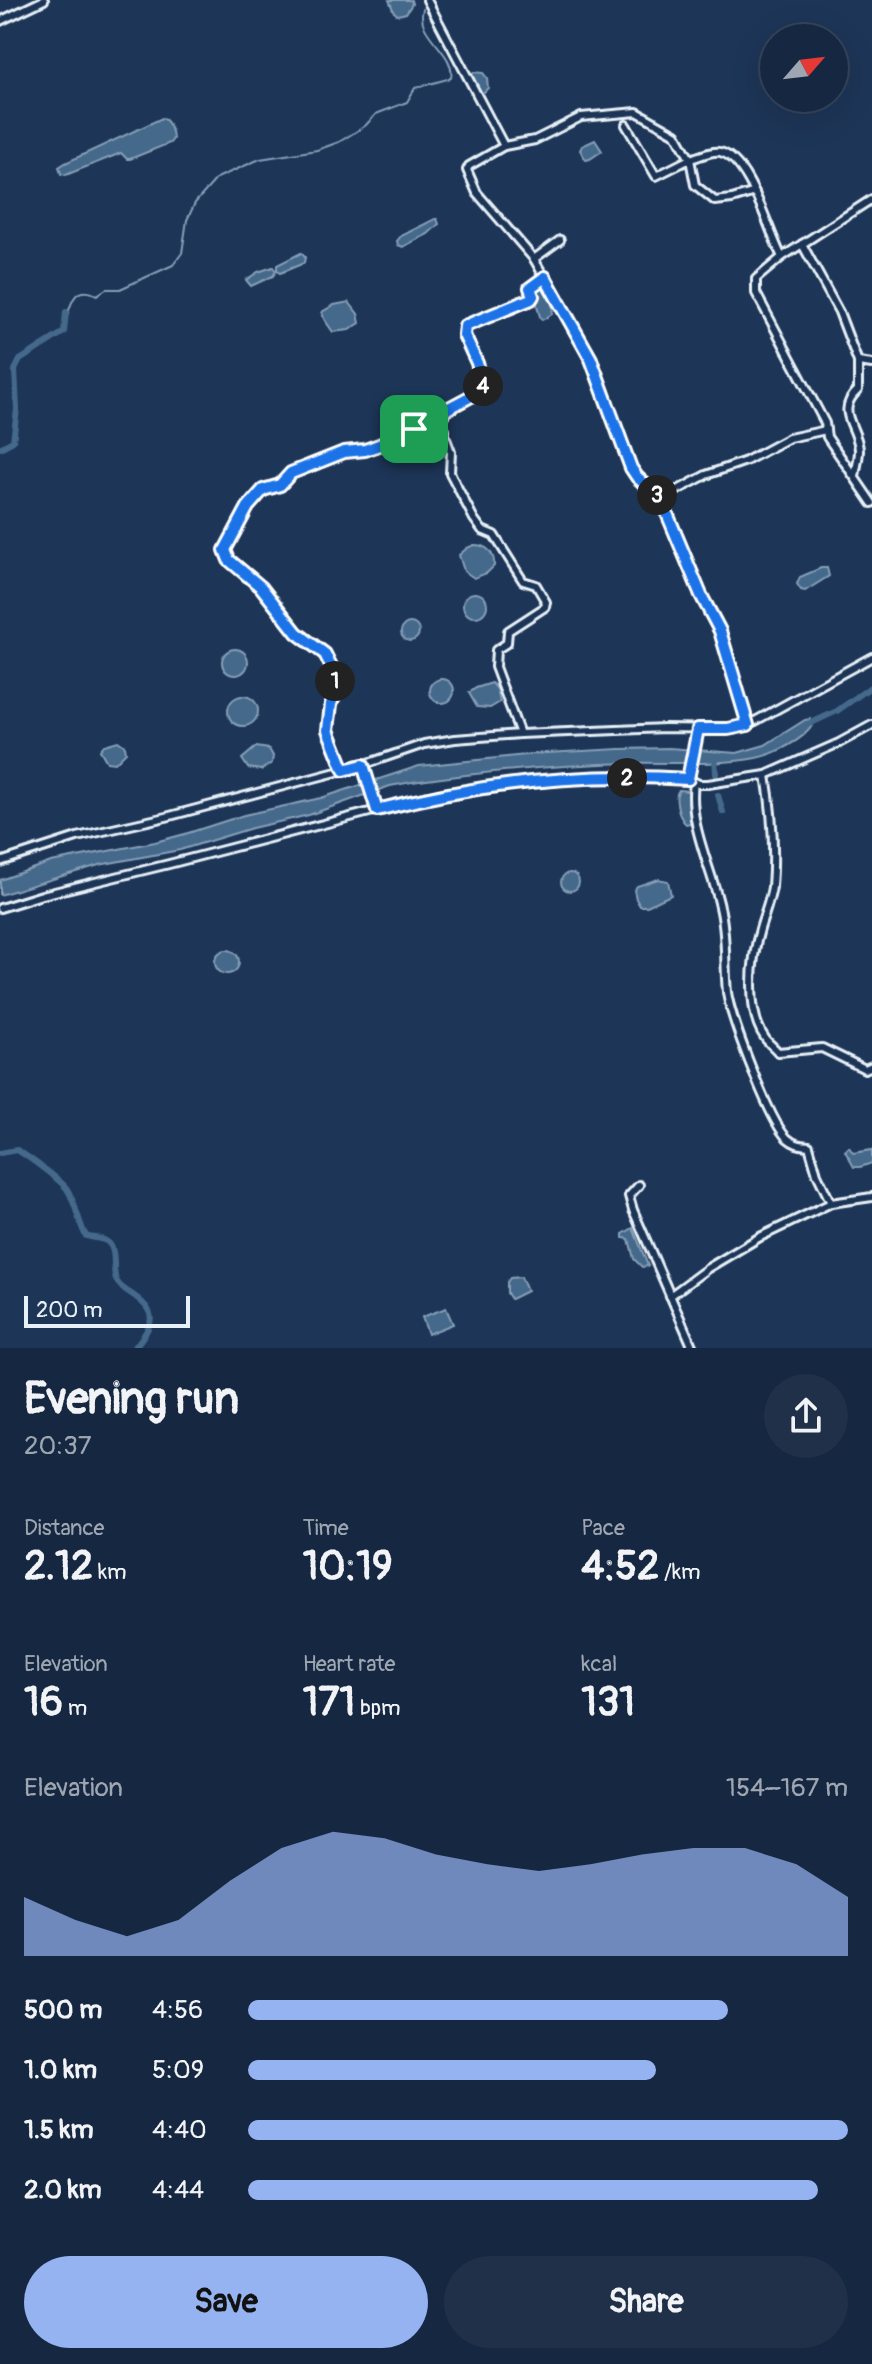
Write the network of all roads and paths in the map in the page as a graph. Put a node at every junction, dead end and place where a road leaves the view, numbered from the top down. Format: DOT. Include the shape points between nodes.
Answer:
graph roads {
  1 [pos="44,0"];
  2 [pos="427,0"];
  3 [pos="0,21"];
  4 [pos="626,125"];
  5 [pos="504,146"];
  6 [pos="690,159"];
  7 [pos="755,192"];
  8 [pos="872,199"];
  9 [pos="560,240"];
  10 [pos="802,244"];
  11 [pos="782,257"];
  12 [pos="534,259"];
  13 [pos="545,277"];
  14 [pos="858,362"];
  15 [pos="872,364"];
  16 [pos="826,430"];
  17 [pos="443,431"];
  18 [pos="855,478"];
  19 [pos="661,499"];
  20 [pos="872,503"];
  21 [pos="872,657"];
  22 [pos="748,725"];
  23 [pos="872,725"];
  24 [pos="698,729"];
  25 [pos="520,734"];
  26 [pos="363,765"];
  27 [pos="344,770"];
  28 [pos="766,775"];
  29 [pos="691,781"];
  30 [pos="377,810"];
  31 [pos="0,862"];
  32 [pos="0,908"];
  33 [pos="872,1066"];
  34 [pos="639,1185"];
  35 [pos="872,1197"];
  36 [pos="831,1203"];
  37 [pos="670,1296"];
  38 [pos="693,1348"];
  1 -- 3 [label="street"];
  2 -- 5 [label="street"];
  4 -- 6 [label="street" via="656,176"];
  5 -- 6 [label="street" via="535,140 581,117 637,112 676,134"];
  5 -- 12 [label="street" via="469,166 467,174"];
  6 -- 7 [label="street" via="722,152"];
  6 -- 7 [label="street" via="695,185 715,201"];
  7 -- 11 [label="street"];
  8 -- 10 [label="street"];
  9 -- 12 [label="street"];
  10 -- 11 [label="street"];
  10 -- 14 [label="street" via="839,312"];
  11 -- 16 [label="street" via="756,279 756,293"];
  12 -- 13 [label="street"];
  13 -- 17 [label="street" via="530,288 531,299 465,326 483,386 447,409 439,420"];
  13 -- 19 [label="street" via="591,359 631,468"];
  14 -- 15 [label="street"];
  14 -- 18 [label="street" via="858,390 849,398 847,413 859,448"];
  16 -- 18 [label="street"];
  16 -- 19 [label="street" via="789,438"];
  17 -- 25 [label="street" via="451,452 450,473 474,519 494,535 523,581 536,585 546,602 508,631 507,643 496,650 495,667"];
  17 -- 27 [label="street" via="414,429 291,473 280,485 263,490 248,507 225,550 297,633 325,654 335,674 328,730"];
  18 -- 20 [label="street"];
  19 -- 22 [label="street" via="720,631"];
  21 -- 22 [label="street"];
  22 -- 24 [label="street"];
  23 -- 28 [label="street"];
  24 -- 25 [label="street"];
  24 -- 29 [label="street"];
  25 -- 26 [label="street" via="424,744"];
  26 -- 27 [label="street"];
  26 -- 30 [label="street"];
  27 -- 31 [label="street" via="77,837"];
  28 -- 29 [label="street" via="708,784"];
  28 -- 33 [label="street" via="771,890 751,969 753,1006 764,1037 778,1052 822,1048 865,1069"];
  29 -- 30 [label="street" via="576,778 439,794"];
  29 -- 36 [label="street" via="703,854 724,925 727,994 736,1024 771,1113 789,1140 809,1146"];
  30 -- 32 [label="street"];
  34 -- 37 [label="street" via="629,1196"];
  35 -- 36 [label="street"];
  36 -- 37 [label="street" via="760,1237"];
  37 -- 38 [label="street"];
}
